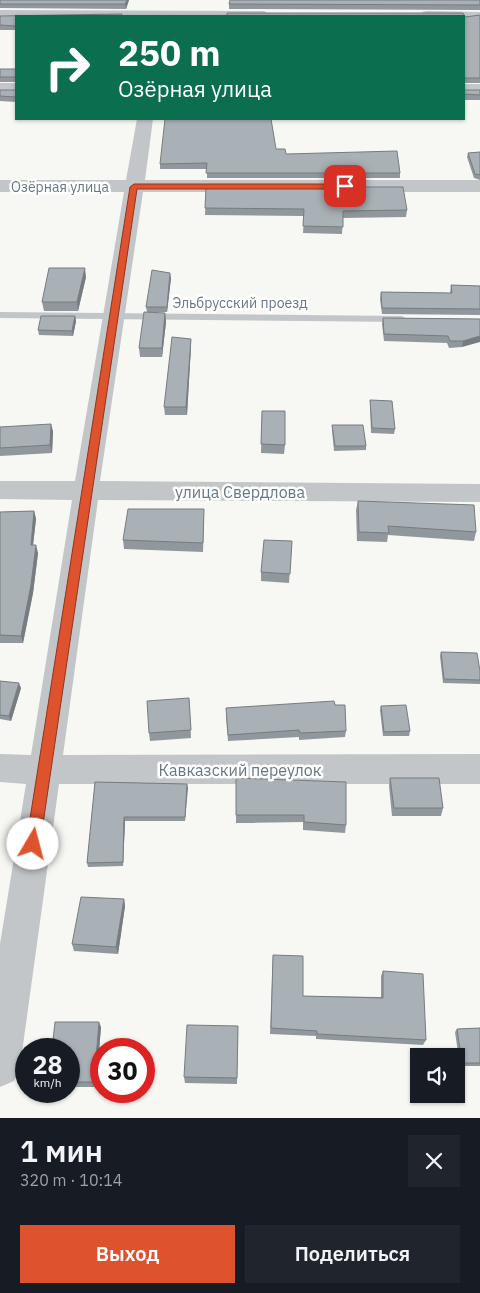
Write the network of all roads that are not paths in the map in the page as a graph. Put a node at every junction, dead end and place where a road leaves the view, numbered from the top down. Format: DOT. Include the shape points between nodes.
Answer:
graph roads {
  1 [pos="163,0"];
  2 [pos="0,14"];
  3 [pos="80,15"];
  4 [pos="161,15"];
  5 [pos="465,16"];
  6 [pos="480,16"];
  7 [pos="0,88"];
  8 [pos="15,88"];
  9 [pos="465,89"];
  10 [pos="480,89"];
  11 [pos="145,120"];
  12 [pos="0,186"];
  13 [pos="480,186"];
  14 [pos="134,187"];
  15 [pos="0,315"];
  16 [pos="113,317"];
  17 [pos="411,319"];
  18 [pos="0,490"];
  19 [pos="86,492"];
  20 [pos="480,493"];
  21 [pos="0,768"];
  22 [pos="44,770"];
  23 [pos="480,770"];
  24 [pos="0,1067"];
  1 -- 4 [label="street"];
  2 -- 3 [label="street"];
  5 -- 6 [label="street"];
  7 -- 8 [label="street"];
  9 -- 10 [label="street"];
  11 -- 14 [label="street"];
  12 -- 14 [label="street, Озёрная улица"];
  13 -- 14 [label="street, Озёрная улица"];
  14 -- 16 [label="street"];
  15 -- 16 [label="lane, Эльбрусский проезд"];
  16 -- 17 [label="lane, Эльбрусский проезд"];
  16 -- 19 [label="street"];
  18 -- 19 [label="street, улица Свердлова"];
  19 -- 20 [label="street, улица Свердлова"];
  19 -- 22 [label="street"];
  21 -- 22 [label="street, Кавказский переулок"];
  22 -- 23 [label="street, Кавказский переулок"];
  22 -- 24 [label="street"];
}
